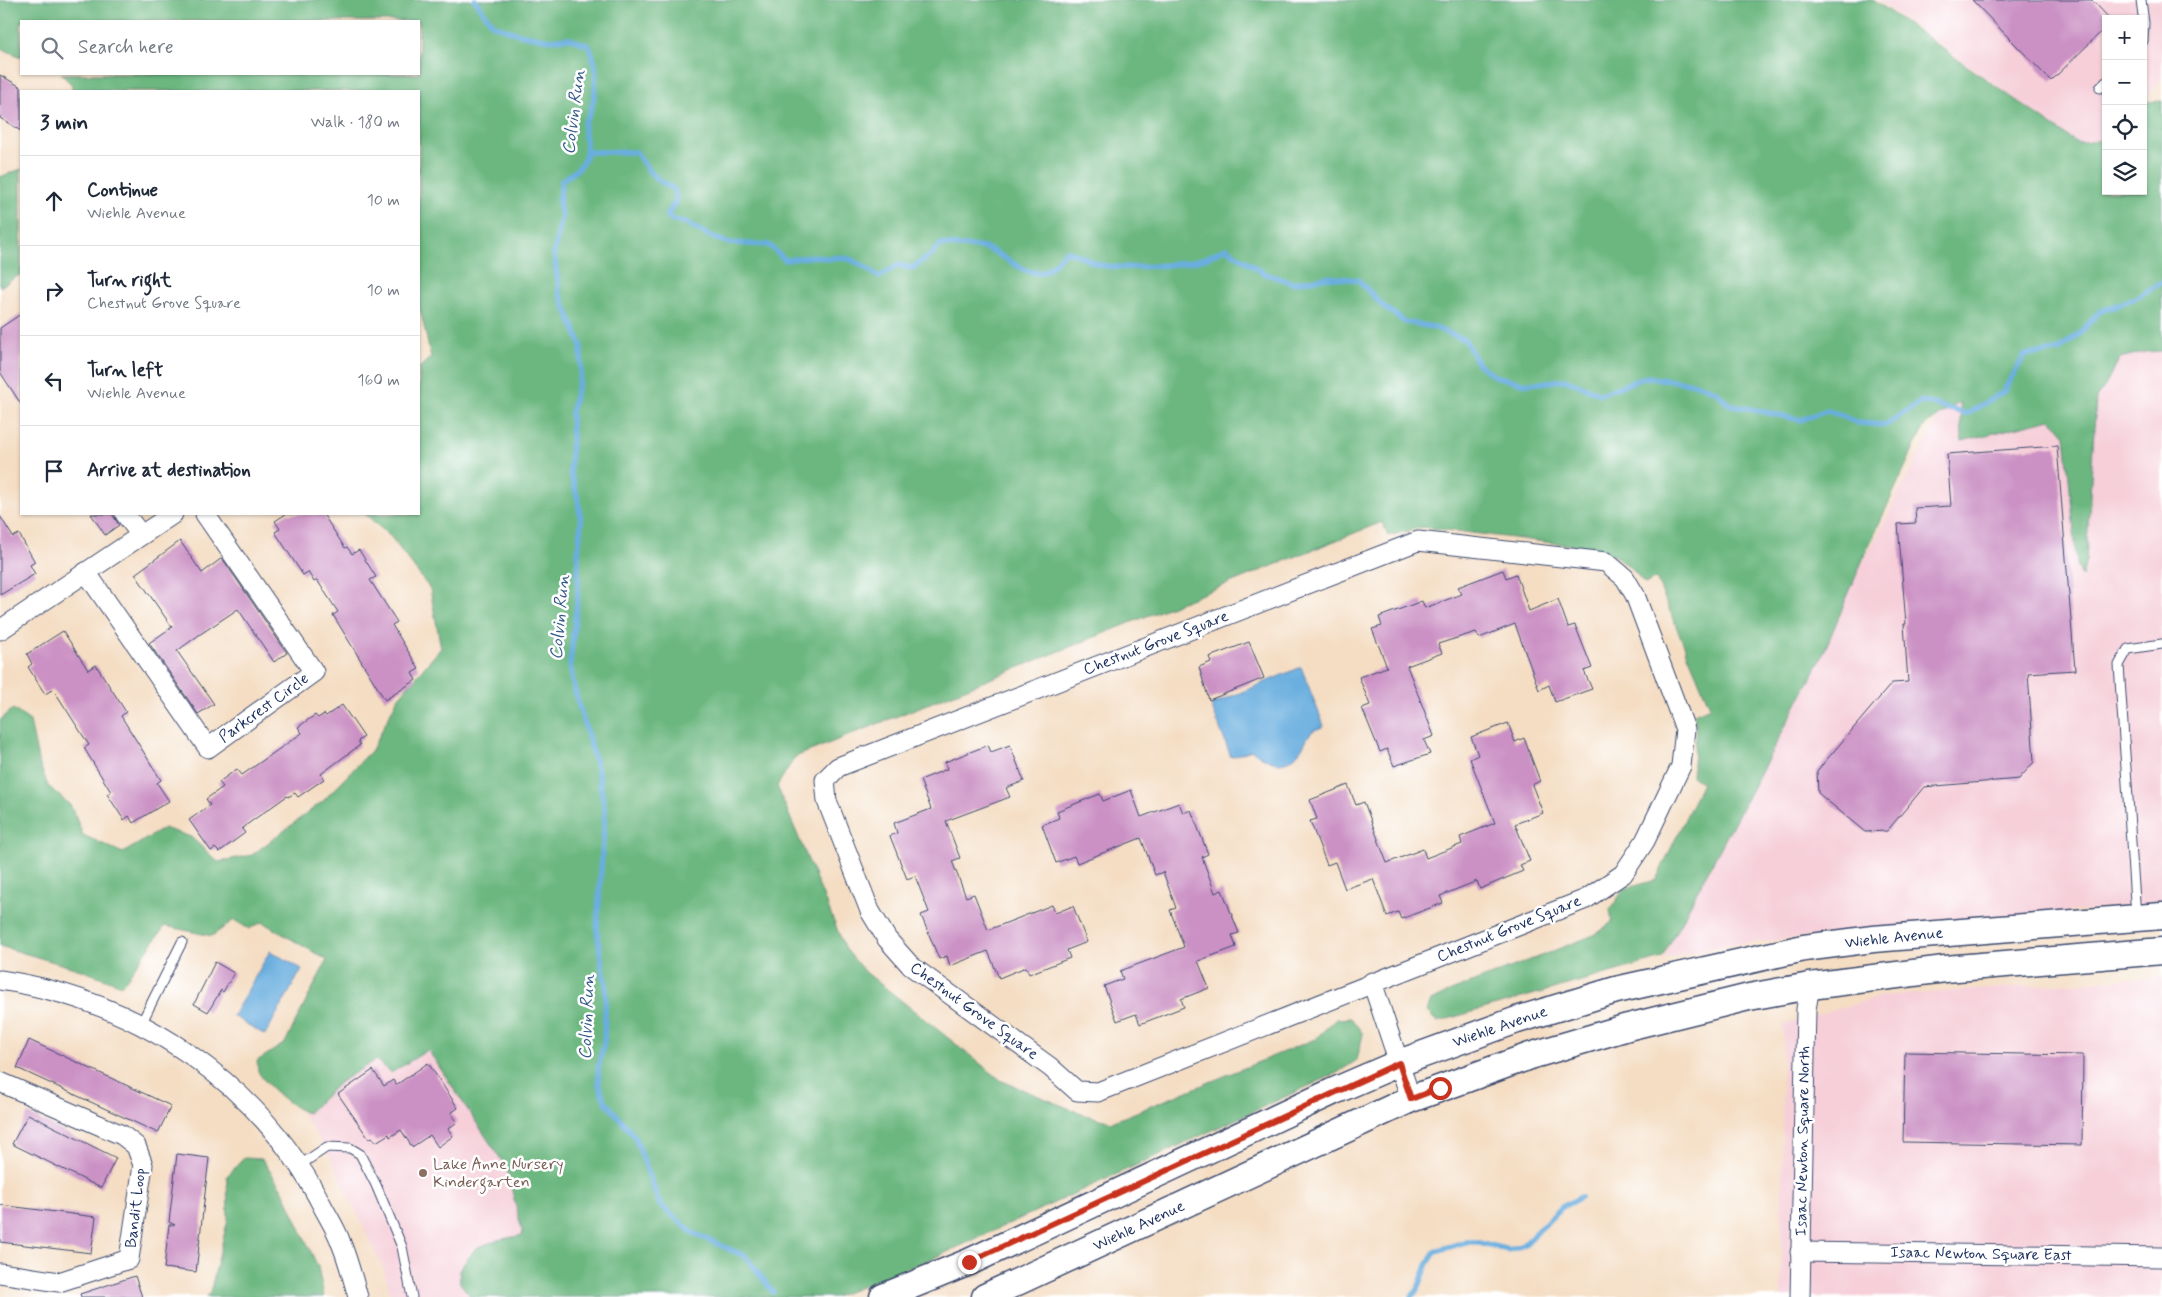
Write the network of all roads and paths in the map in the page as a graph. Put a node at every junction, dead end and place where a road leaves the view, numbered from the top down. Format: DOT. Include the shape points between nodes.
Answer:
graph roads {
  1 [pos="2142,0"];
  2 [pos="2143,15"];
  3 [pos="127,515"];
  4 [pos="172,515"];
  5 [pos="206,515"];
  6 [pos="141,535"];
  7 [pos="86,572"];
  8 [pos="0,630"];
  9 [pos="2162,644"];
  10 [pos="2162,916"];
  11 [pos="2136,918"];
  12 [pos="182,942"];
  13 [pos="2162,951"];
  14 [pos="0,979"];
  15 [pos="1372,982"];
  16 [pos="1810,986"];
  17 [pos="141,1024"];
  18 [pos="1399,1063"];
  19 [pos="0,1082"];
  20 [pos="1411,1099"];
  21 [pos="300,1165"];
  22 [pos="1800,1252"];
  23 [pos="2162,1257"];
  24 [pos="0,1273"];
  25 [pos="358,1297"];
  26 [pos="412,1297"];
  27 [pos="883,1297"];
  28 [pos="985,1297"];
  29 [pos="1800,1297"];
  1 -- 2 [label="lane"];
  3 -- 6 [label="street"];
  4 -- 6 [label="street"];
  5 -- 7 [label="street, Parkcrest Circle" via="314,672 208,748"];
  6 -- 7 [label="street"];
  7 -- 8 [label="street"];
  9 -- 11 [label="lane" via="2128,648 2119,665"];
  10 -- 11 [label="main road, Wiehle Avenue"];
  11 -- 18 [label="main road, Wiehle Avenue" via="1874,939 1804,948 1616,990 1517,1020"];
  12 -- 17 [label="lane"];
  13 -- 16 [label="main road, Wiehle Avenue" via="1945,969"];
  14 -- 17 [label="street" via="81,998"];
  15 -- 15 [label="street, Chestnut Grove Square" via="1586,900 1623,874 1645,841 1681,766 1685,729 1635,595 1625,578 1606,562 1418,541 838,768 825,780 827,801 844,847 870,911 886,938 911,966 1078,1091 1098,1092"];
  15 -- 18 [label="street"];
  16 -- 20 [label="main road, Wiehle Avenue" via="1749,997 1628,1027 1530,1056"];
  16 -- 22 [label="street, Isaac Newton Square North" via="1806,1009"];
  17 -- 21 [label="street" via="177,1044 234,1089 260,1114"];
  18 -- 20 [label="street"];
  18 -- 27 [label="main road, Wiehle Avenue" via="969,1262"];
  19 -- 24 [label="street, Bandit Loop" via="122,1135 136,1146 143,1165 129,1260 59,1282"];
  20 -- 28 [label="main road, Wiehle Avenue"];
  21 -- 25 [label="street" via="341,1241"];
  21 -- 26 [label="lane" via="327,1147 350,1148 360,1154 402,1247"];
  22 -- 23 [label="street, Isaac Newton Square East"];
  22 -- 29 [label="street, Isaac Newton Square North"];
}
